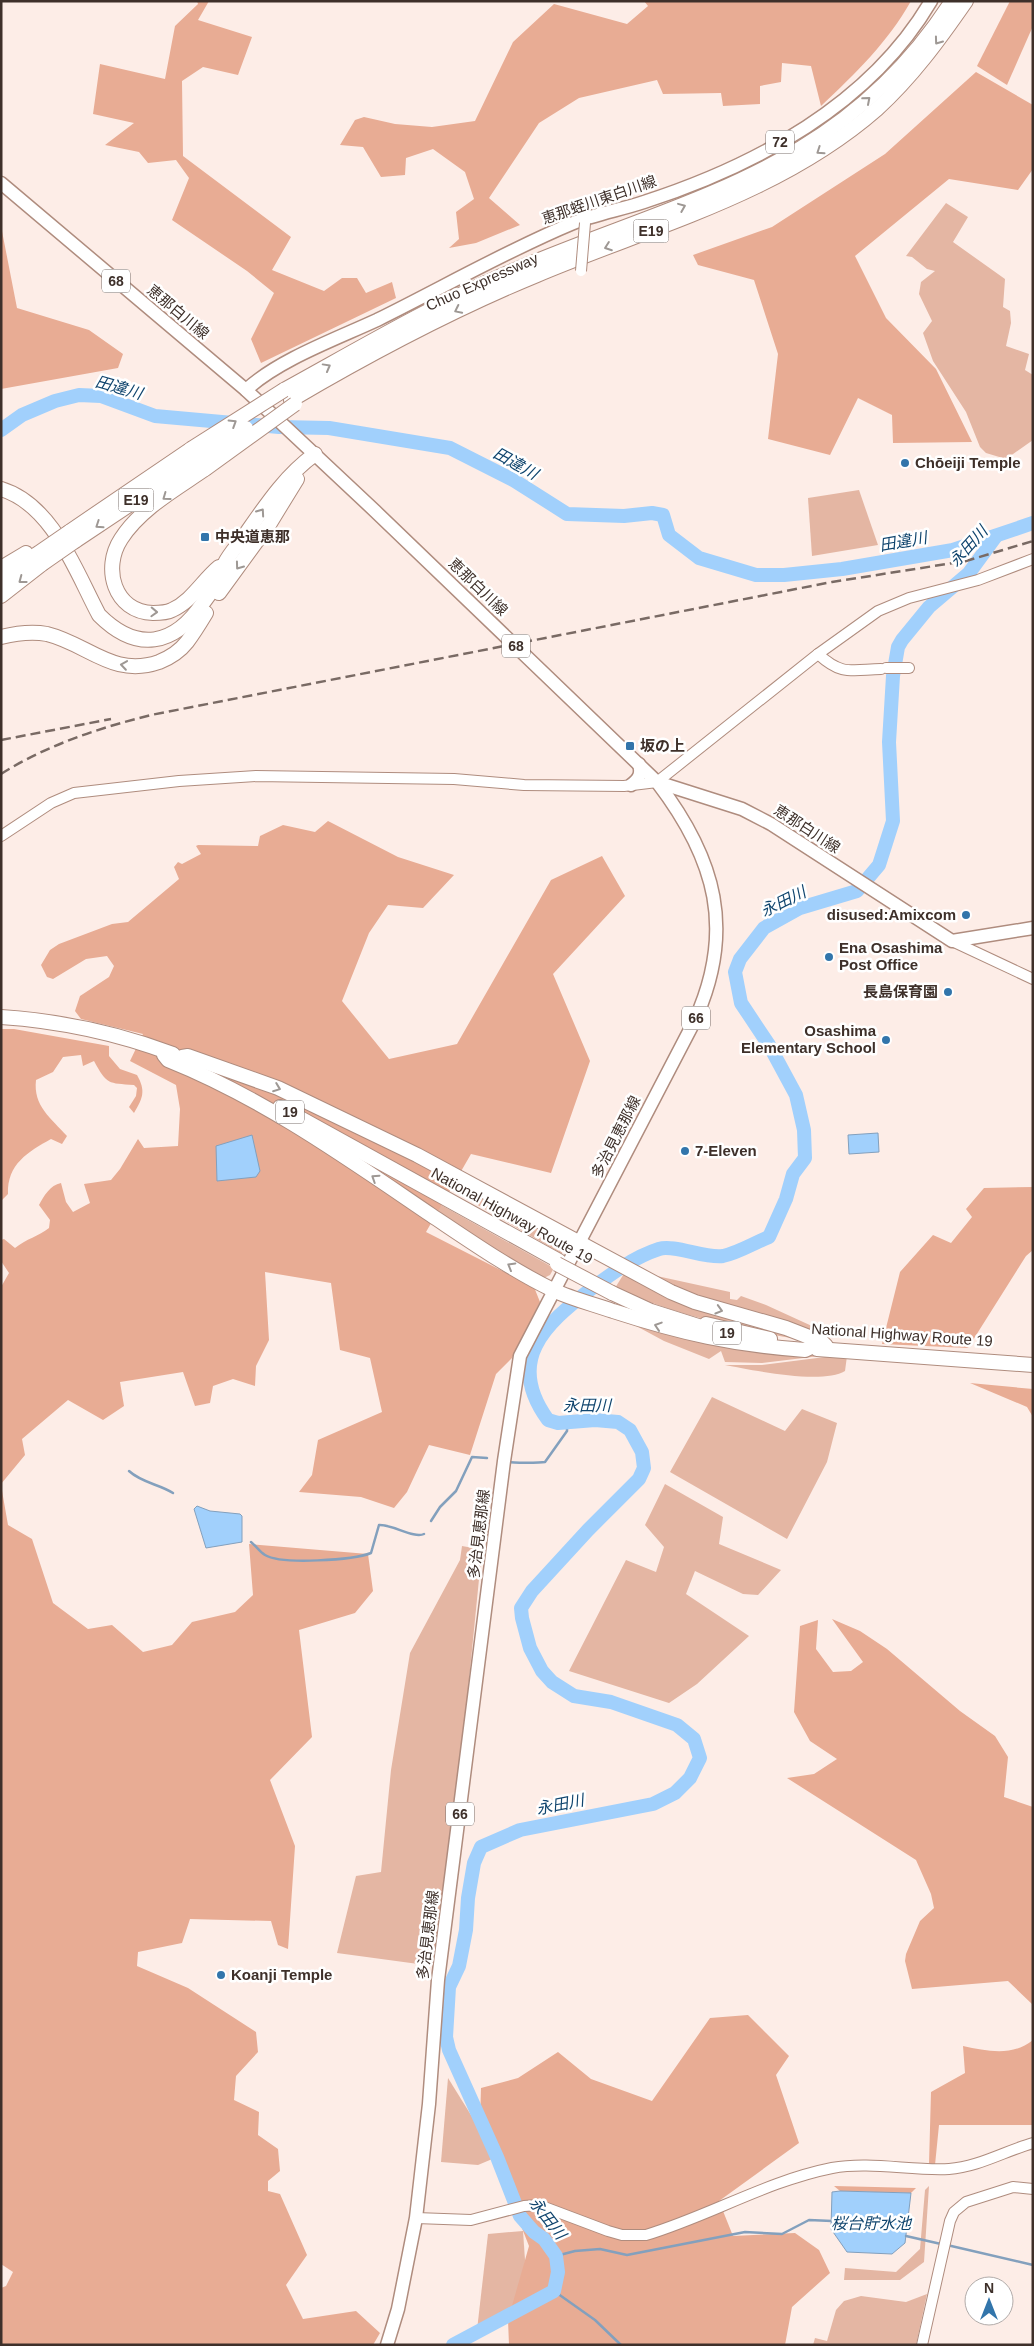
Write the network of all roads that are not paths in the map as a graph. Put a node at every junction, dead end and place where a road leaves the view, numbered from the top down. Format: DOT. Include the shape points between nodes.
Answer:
graph roads {
  1 [pos="931,1"];
  2 [pos="952,1"];
  3 [pos="966,1"];
  4 [pos="1,183"];
  5 [pos="586,221"];
  6 [pos="582,273"];
  7 [pos="246,390"];
  8 [pos="290,398"];
  9 [pos="315,454"];
  10 [pos="198,459"];
  11 [pos="1,489"];
  12 [pos="1,498"];
  13 [pos="70,533"];
  14 [pos="38,556"];
  15 [pos="1033,559"];
  16 [pos="225,562"];
  17 [pos="1,568"];
  18 [pos="1,582"];
  19 [pos="1,596"];
  20 [pos="193,632"];
  21 [pos="1,637"];
  22 [pos="818,654"];
  23 [pos="908,668"];
  24 [pos="639,764"];
  25 [pos="657,782"];
  26 [pos="631,785"];
  27 [pos="701,796"];
  28 [pos="682,818"];
  29 [pos="1,836"];
  30 [pos="1033,928"];
  31 [pos="952,941"];
  32 [pos="1033,979"];
  33 [pos="1,1017"];
  34 [pos="1,1021"];
  35 [pos="164,1055"];
  36 [pos="182,1057"];
  37 [pos="579,1244"];
  38 [pos="558,1263"];
  39 [pos="553,1290"];
  40 [pos="613,1291"];
  41 [pos="826,1346"];
  42 [pos="809,1348"];
  43 [pos="847,1350"];
  44 [pos="878,1351"];
  45 [pos="1033,1361"];
  46 [pos="1033,1365"];
  47 [pos="1033,2143"];
  48 [pos="1033,2189"];
  49 [pos="416,2218"];
  50 [pos="387,2345"];
  51 [pos="922,2345"];
  1 -- 5 [label="main road, 恵那蛭川東白川線 / 72" via="901,45 866,82 803,129 744,161 691,184"];
  8 -- 2 [label="highway, Chuo Expressway / E19, one-way" via="438,306 501,276 698,200 799,151 850,115 885,84 921,44"];
  3 -- 8 [label="highway, Chuo Expressway / E19, one-way" via="931,51 894,92 858,124 805,161 703,210 481,298"];
  4 -- 7 [label="main road, 恵那白川線 / 68"];
  5 -- 6 [label="street, bridge"];
  5 -- 7 [label="main road, 恵那蛭川東白川線 / 72" via="531,241 286,363 262,376"];
  7 -- 9 [label="main road, 恵那白川線 / 68"];
  8 -- 10 [label="highway, Chuo Expressway / E19, bridge"];
  8 -- 10 [label="highway, bridge"];
  16 -- 9 [label="highway, one-way" via="275,492"];
  9 -- 20 [label="highway, one-way"];
  9 -- 24 [label="main road, 恵那白川線 / 68"];
  10 -- 13 [label="highway, Chuo Expressway / E19, one-way"];
  10 -- 13 [label="highway, Chuo Expressway / E19" via="150,476"];
  10 -- 16 [label="highway, one-way" via="125,534 113,553 112,580 120,597 130,606 140,611 161,613 184,602"];
  11 -- 16 [label="highway" via="17,494 50,523 99,615 109,625 133,638 164,638 183,627 211,592"];
  12 -- 20 [label="highway" via="24,508 42,525 92,617 111,636 126,644 159,647"];
  13 -- 14 [label="highway, Chuo Expressway / E19, bridge"];
  14 -- 17 [label="highway"];
  14 -- 18 [label="highway, Chuo Expressway / E19"];
  14 -- 19 [label="highway, Chuo Expressway / E19, one-way"];
  15 -- 22 [label="street" via="878,611"];
  20 -- 21 [label="highway, one-way" via="178,652 147,666 117,665 47,634 26,632"];
  22 -- 23 [label="street" via="831,666 843,671"];
  22 -- 25 [label="street"];
  24 -- 25 [label="main road, 恵那白川線 / 68"];
  24 -- 26 [label="main road" via="640,774"];
  25 -- 26 [label="street"];
  25 -- 27 [label="main road, 恵那白川線 / 68"];
  25 -- 28 [label="main road, 多治見恵那線 / 66"];
  26 -- 29 [label="street" via="524,785 454,779 256,776 179,781 74,793 51,803"];
  27 -- 28 [label="main road" via="686,805"];
  27 -- 31 [label="main road, 恵那白川線 / 68" via="742,809 772,824"];
  28 -- 37 [label="main road, 多治見恵那線 / 66" via="707,868 715,906 715,959 707,994"];
  30 -- 31 [label="main road"];
  31 -- 32 [label="street"];
  33 -- 36 [label="highway, National Highway Route 19 / 19" via="96,1029"];
  34 -- 35 [label="highway, National Highway Route 19 / 19" via="94,1033"];
  35 -- 38 [label="highway, National Highway Route 19 / 19" via="262,1101"];
  39 -- 35 [label="highway, one-way" via="488,1252 269,1109 168,1060"];
  36 -- 37 [label="highway, one-way" via="188,1056 278,1088 417,1155"];
  36 -- 38 [label="highway, National Highway Route 19 / 19" via="246,1088"];
  37 -- 39 [label="main road, 多治見恵那線 / 66"];
  37 -- 41 [label="highway, one-way" via="695,1302 786,1328"];
  38 -- 40 [label="highway, National Highway Route 19 / 19, bridge"];
  42 -- 39 [label="highway, one-way" via="774,1348 705,1338 668,1329"];
  39 -- 49 [label="main road, 多治見恵那線 / 66" via="520,1356 515,1380 438,1980"];
  40 -- 41 [label="highway, National Highway Route 19 / 19" via="666,1312 729,1330"];
  40 -- 42 [label="highway, National Highway Route 19 / 19" via="651,1311 712,1330"];
  41 -- 43 [label="highway, National Highway Route 19 / 19"];
  42 -- 43 [label="highway, National Highway Route 19 / 19"];
  43 -- 44 [label="highway, National Highway Route 19 / 19"];
  44 -- 45 [label="highway, National Highway Route 19 / 19"];
  44 -- 46 [label="highway, National Highway Route 19 / 19"];
  47 -- 49 [label="street" via="971,2165 952,2168 830,2168 646,2235 622,2235 600,2229 539,2205 471,2220"];
  48 -- 51 [label="street" via="1013,2187 966,2202 954,2212"];
  49 -- 50 [label="main road, 多治見恵那線 / 66" via="398,2309"];
}
